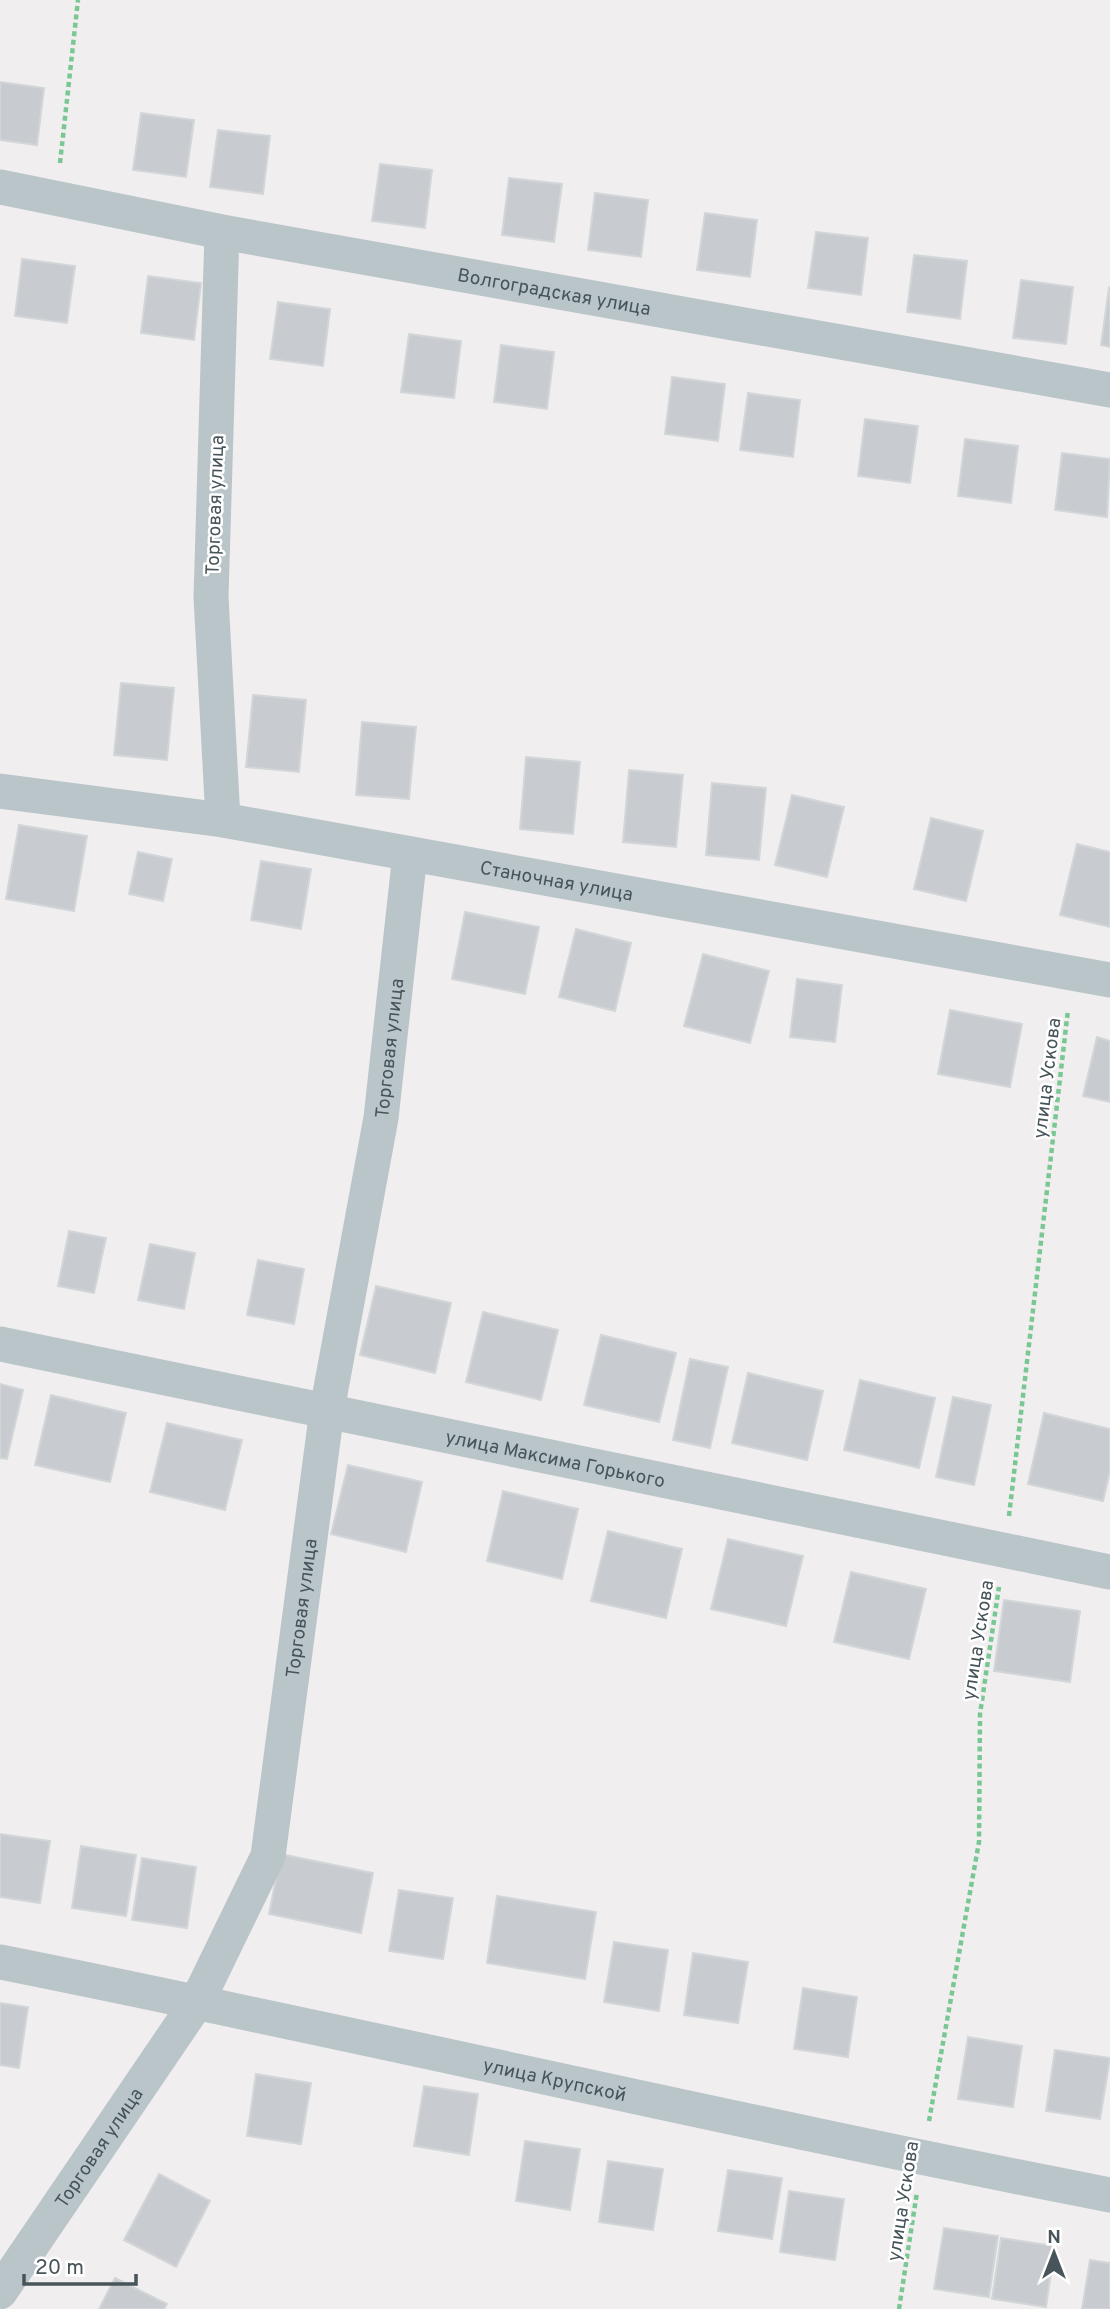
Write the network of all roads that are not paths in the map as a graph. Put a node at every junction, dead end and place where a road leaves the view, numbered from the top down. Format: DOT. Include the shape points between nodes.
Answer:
graph roads {
  1 [pos="0,187"];
  2 [pos="222,232"];
  3 [pos="1110,390"];
  4 [pos="0,791"];
  5 [pos="223,820"];
  6 [pos="410,854"];
  7 [pos="1110,980"];
  8 [pos="0,1344"];
  9 [pos="327,1410"];
  10 [pos="1110,1572"];
  11 [pos="0,1962"];
  12 [pos="197,2002"];
  13 [pos="1110,2195"];
  14 [pos="0,2292"];
  1 -- 2 [label="street, Волгоградская улица"];
  2 -- 3 [label="street, Волгоградская улица"];
  2 -- 5 [label="street, Торговая улица" via="212,597"];
  4 -- 5 [label="street, Станочная улица"];
  5 -- 6 [label="street, Станочная улица"];
  6 -- 7 [label="street, Станочная улица"];
  6 -- 9 [label="street, Торговая улица" via="381,1118"];
  8 -- 9 [label="street, улица Максима Горького"];
  9 -- 10 [label="street, улица Максима Горького"];
  9 -- 12 [label="street, Торговая улица" via="268,1856"];
  11 -- 12 [label="street, улица Крупской"];
  12 -- 13 [label="street, улица Крупской" via="922,2159"];
  12 -- 14 [label="street, Торговая улица"];
}
